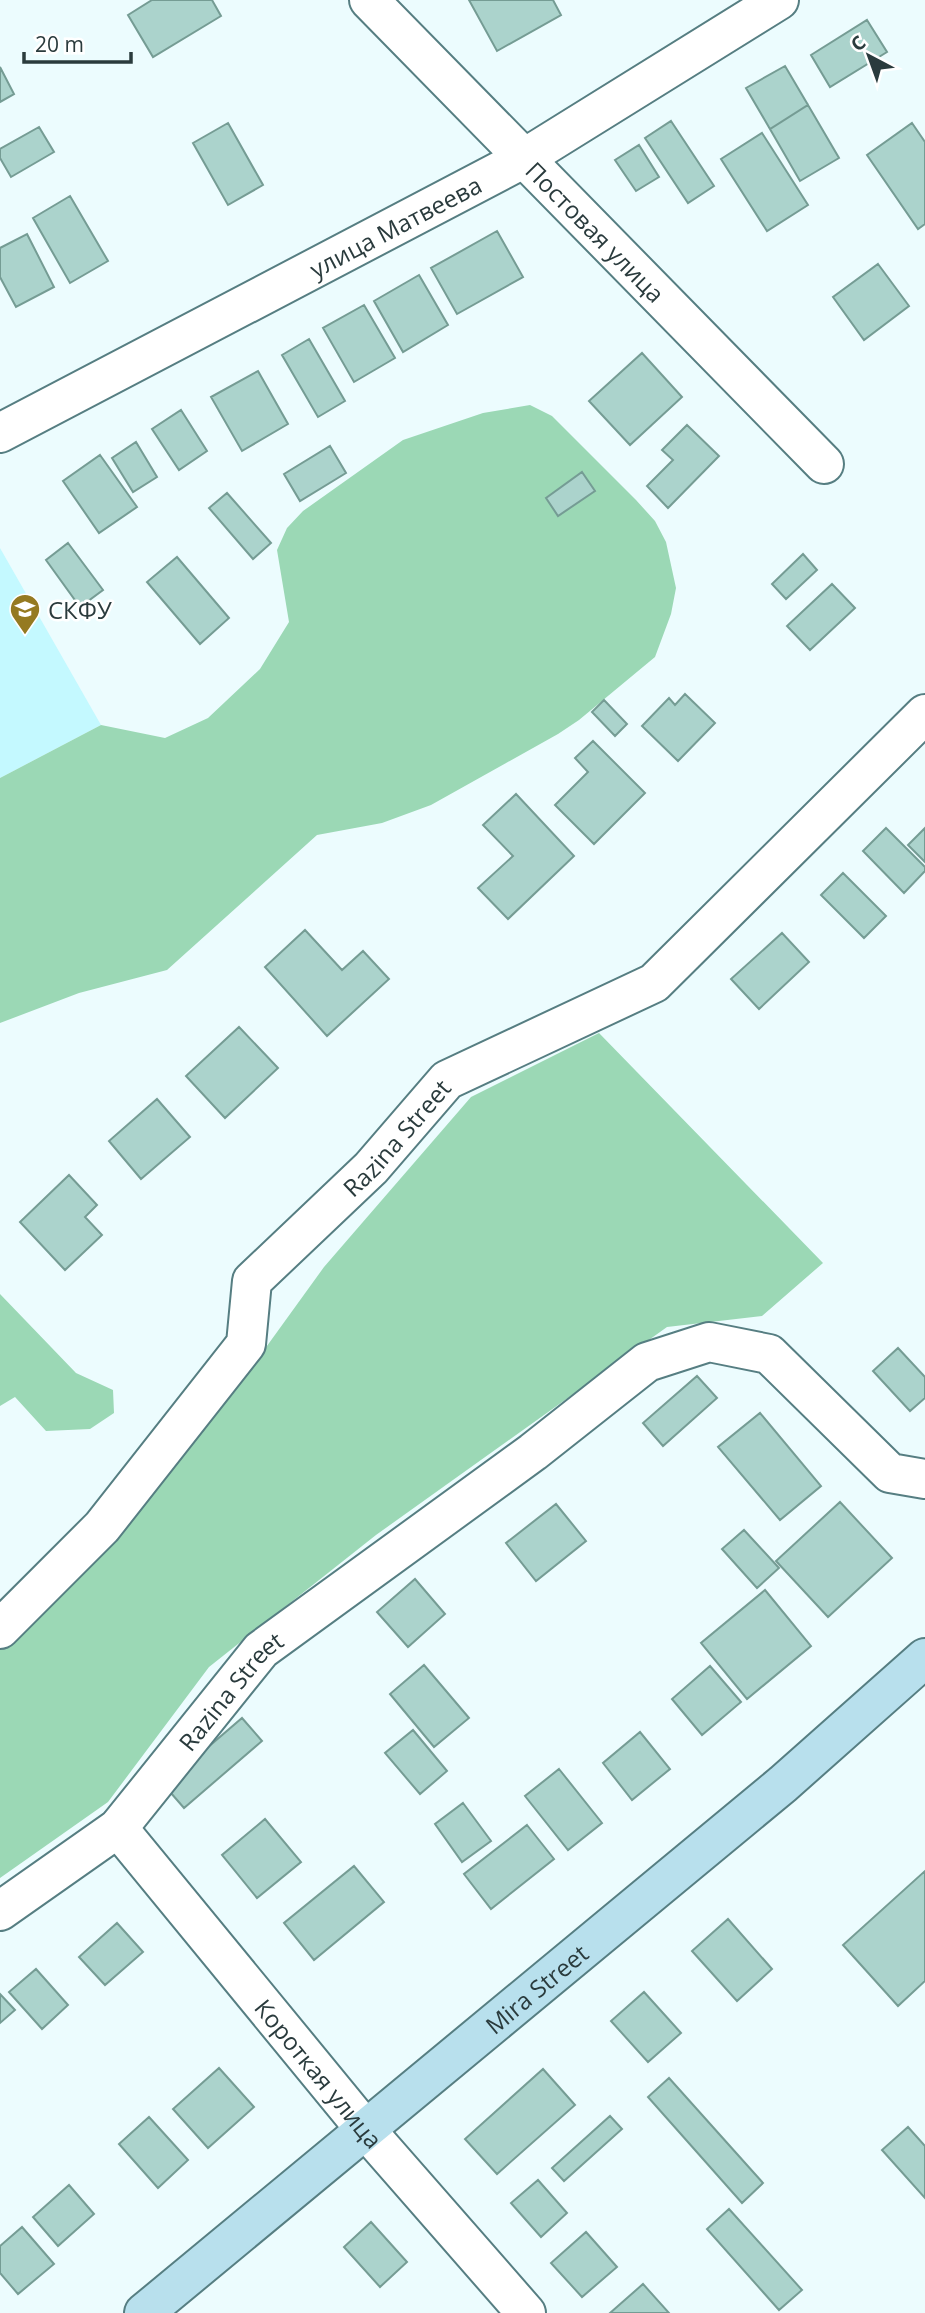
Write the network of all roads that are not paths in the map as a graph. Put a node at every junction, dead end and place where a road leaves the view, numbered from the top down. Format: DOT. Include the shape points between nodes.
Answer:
graph roads {
  1 [pos="369,0"];
  2 [pos="779,0"];
  3 [pos="523,159"];
  4 [pos="0,433"];
  5 [pos="824,464"];
  6 [pos="925,714"];
  7 [pos="925,1479"];
  8 [pos="0,1629"];
  9 [pos="925,1658"];
  10 [pos="118,1828"];
  11 [pos="0,1911"];
  12 [pos="365,2129"];
  13 [pos="144,2313"];
  14 [pos="526,2313"];
  1 -- 3 [label="street, Постовая улица"];
  2 -- 3 [label="street, улица Матвеева"];
  3 -- 4 [label="street, улица Матвеева"];
  3 -- 5 [label="street, Постовая улица"];
  6 -- 8 [label="street, Razina Street" via="654,983 447,1080 371,1168 252,1281 246,1344 102,1527"];
  7 -- 10 [label="street, Razina Street" via="890,1473 769,1354 709,1342 648,1362 533,1452 261,1650"];
  9 -- 12 [label="main road, Mira Street" via="783,1784"];
  10 -- 11 [label="street, Razina Street"];
  10 -- 12 [label="street, Короткая улица"];
  12 -- 13 [label="main road, Mira Street"];
  12 -- 14 [label="street, Короткая улица"];
}
